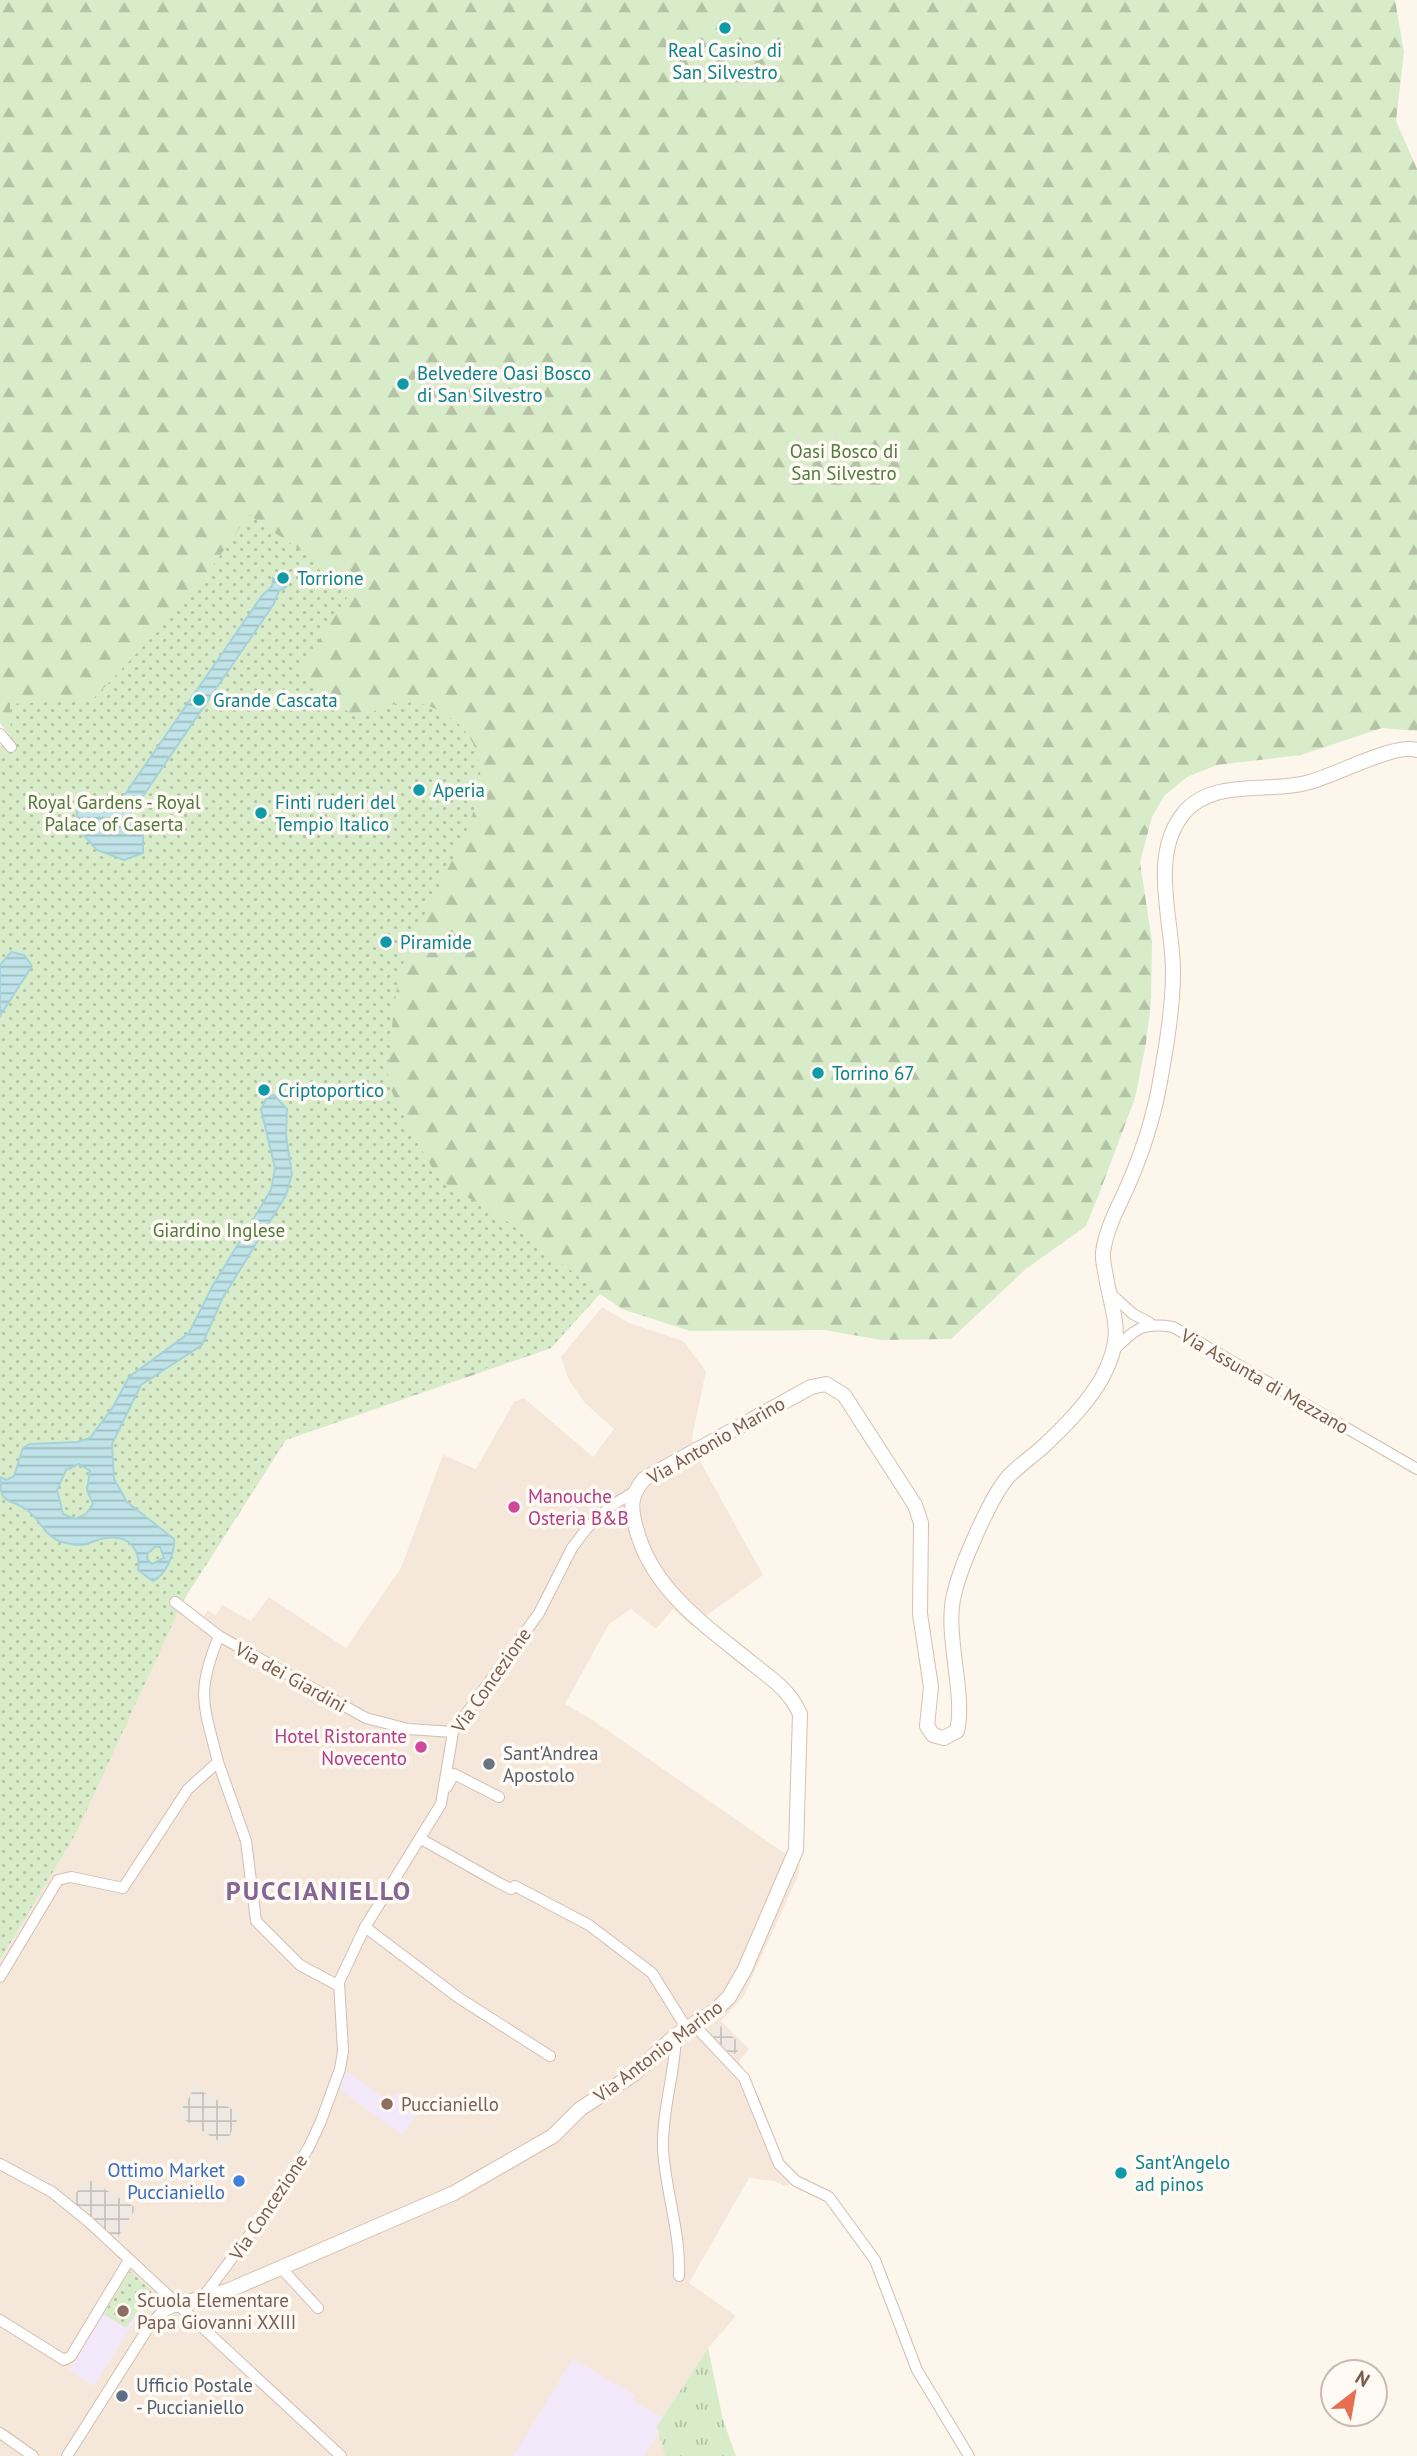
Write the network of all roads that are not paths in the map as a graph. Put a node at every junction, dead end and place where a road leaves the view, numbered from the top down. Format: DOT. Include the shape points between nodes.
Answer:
graph roads {
  1 [pos="0,734"];
  2 [pos="11,747"];
  3 [pos="1417,750"];
  4 [pos="1109,1290"];
  5 [pos="1150,1324"];
  6 [pos="1114,1350"];
  7 [pos="1417,1469"];
  8 [pos="634,1492"];
  9 [pos="175,1602"];
  10 [pos="219,1636"];
  11 [pos="453,1732"];
  12 [pos="218,1762"];
  13 [pos="444,1793"];
  14 [pos="499,1797"];
  15 [pos="421,1839"];
  16 [pos="365,1927"];
  17 [pos="0,1977"];
  18 [pos="339,1986"];
  19 [pos="686,2030"];
  20 [pos="550,2056"];
  21 [pos="0,2164"];
  22 [pos="129,2260"];
  23 [pos="281,2268"];
  24 [pos="679,2276"];
  25 [pos="201,2299"];
  26 [pos="177,2305"];
  27 [pos="318,2308"];
  28 [pos="0,2320"];
  29 [pos="0,2433"];
  30 [pos="33,2456"];
  31 [pos="68,2456"];
  32 [pos="341,2456"];
  33 [pos="969,2456"];
  1 -- 2 [label="street"];
  3 -- 4 [label="street, Via Antonio Marino" via="1389,751 1303,784 1203,797 1183,814 1164,872 1173,971 1165,1058 1147,1139 1111,1220 1102,1256"];
  4 -- 5 [label="street"];
  4 -- 6 [label="street, Via Antonio Marino" via="1118,1326"];
  5 -- 6 [label="street" via="1131,1333"];
  5 -- 7 [label="street, Via Assunta di Mezzano" via="1173,1327"];
  6 -- 8 [label="street, Via Antonio Marino" via="1092,1391 1051,1440 1007,1478 980,1526 953,1596 954,1674 961,1716 957,1731 944,1738 933,1735 927,1726 932,1687 920,1614 921,1523 915,1505 844,1395 826,1384 811,1387 678,1458 645,1479"];
  8 -- 11 [label="street, Via Concezione" via="587,1528 539,1613"];
  8 -- 19 [label="street, Via Antonio Marino" via="630,1507 646,1562 663,1585 780,1686 800,1714 793,1860 729,1997"];
  9 -- 10 [label="street"];
  10 -- 11 [label="street, Via dei Giardini" via="366,1718 408,1729"];
  10 -- 12 [label="street, Via dei Giardini" via="201,1694"];
  11 -- 13 [label="street, Via Concezione"];
  12 -- 17 [label="street" via="188,1789 123,1888 71,1877 58,1880"];
  12 -- 18 [label="street, Via dei Giardini" via="246,1841 256,1921 300,1965"];
  13 -- 14 [label="street" via="454,1774"];
  13 -- 15 [label="street, Via Concezione"];
  15 -- 16 [label="street, Via Concezione"];
  15 -- 19 [label="street" via="499,1883 511,1889 515,1886 589,1925 652,1973"];
  16 -- 18 [label="street, Via Concezione"];
  16 -- 20 [label="street" via="459,1998"];
  18 -- 25 [label="street, Via Concezione" via="341,2069 321,2121 282,2190"];
  19 -- 23 [label="street, Via Antonio Marino" via="634,2074 580,2109 553,2136 504,2166 425,2207"];
  19 -- 24 [label="street" via="664,2105 665,2180"];
  19 -- 33 [label="street" via="744,2078 779,2164 796,2181 829,2197 875,2259 908,2353"];
  21 -- 22 [label="street" via="52,2192"];
  22 -- 26 [label="street"];
  22 -- 28 [label="street" via="71,2356 64,2360"];
  23 -- 25 [label="street, Via Antonio Marino"];
  23 -- 27 [label="street"];
  25 -- 26 [label="street, Via Antonio Marino"];
  26 -- 31 [label="street" via="150,2325"];
  26 -- 32 [label="street"];
  29 -- 30 [label="street"];
}
